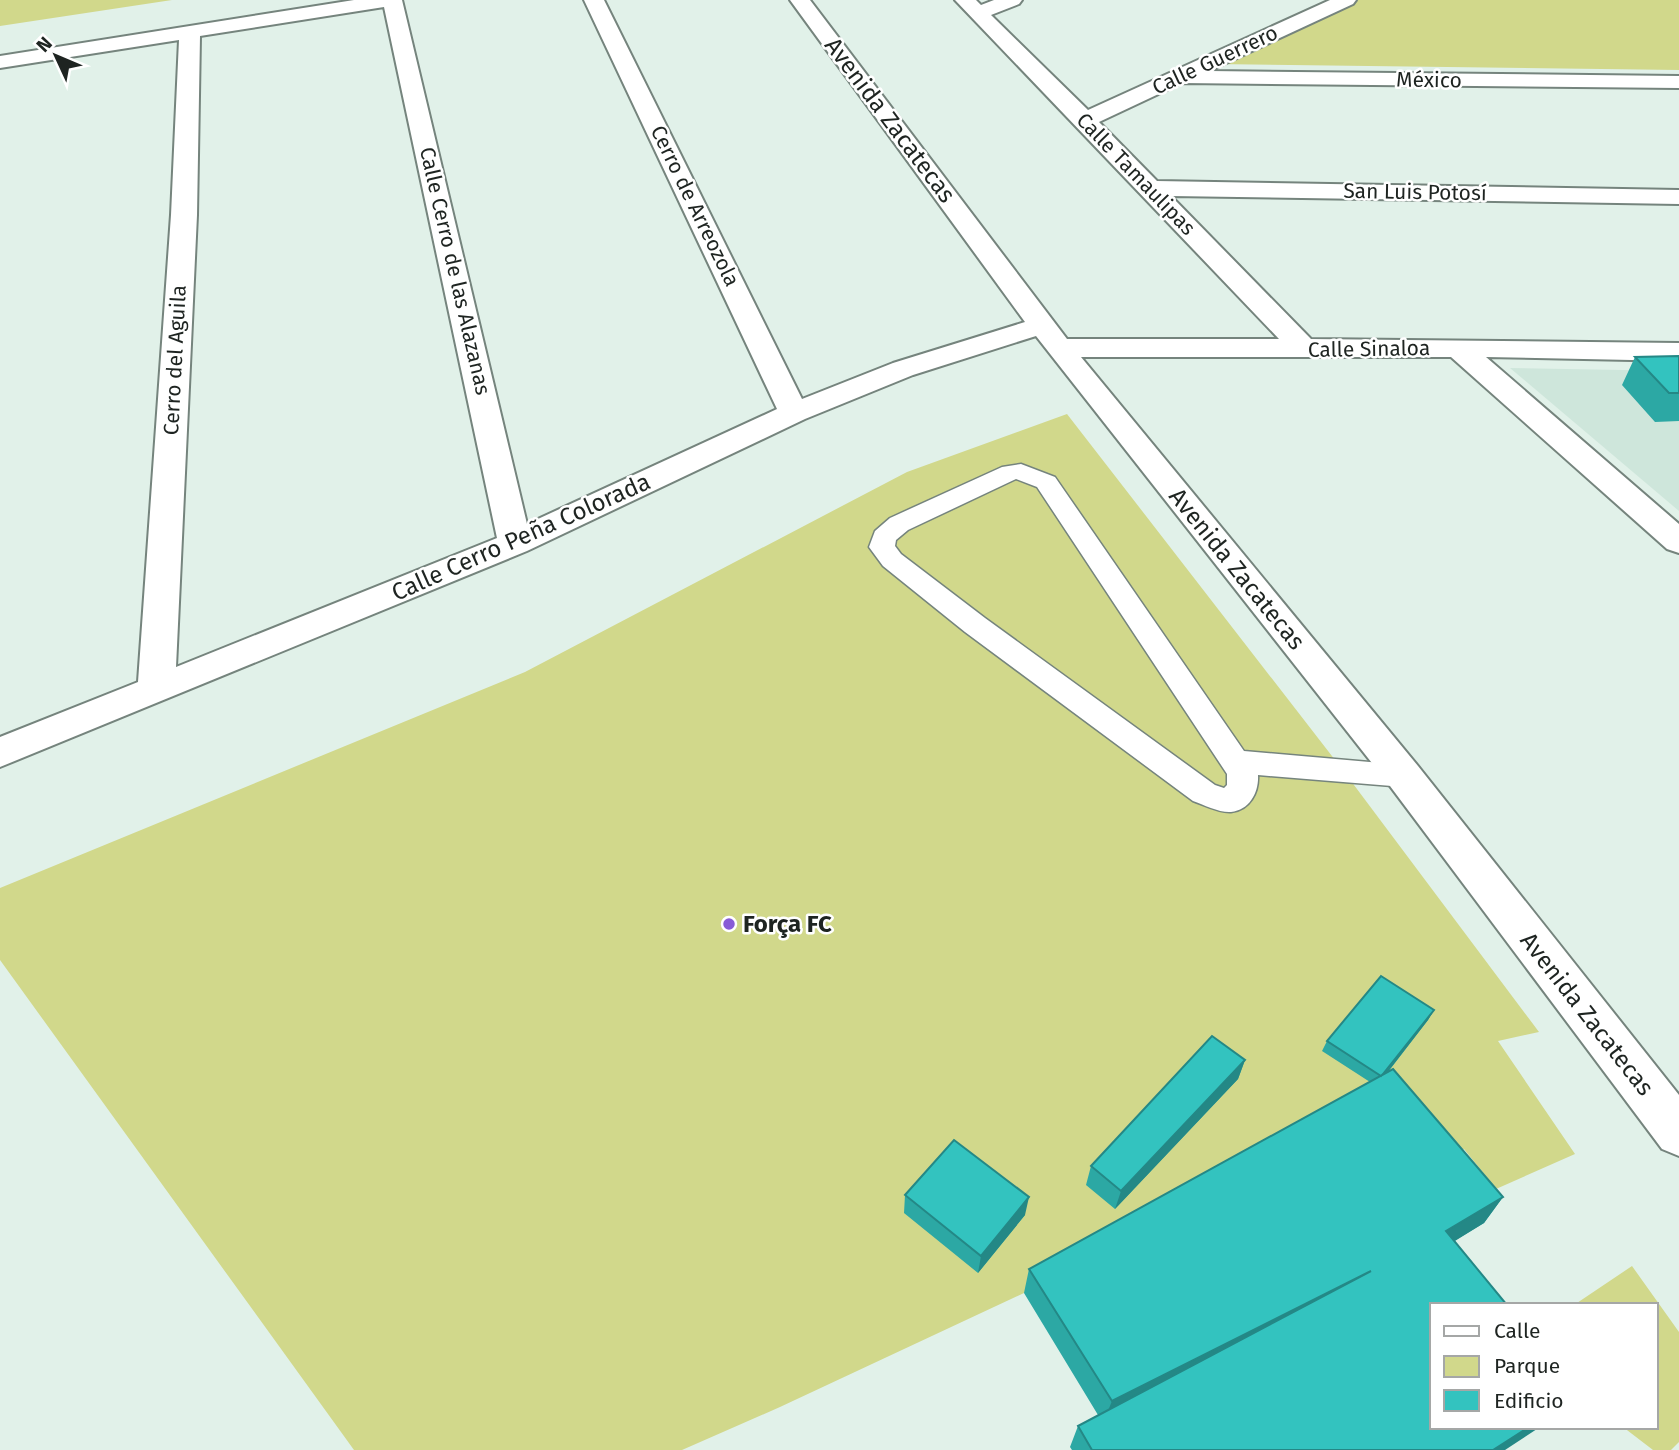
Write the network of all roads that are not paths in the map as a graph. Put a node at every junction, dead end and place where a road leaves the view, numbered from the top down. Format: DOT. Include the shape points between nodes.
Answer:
graph roads {
  1 [pos="392,0"];
  2 [pos="594,0"];
  3 [pos="800,0"];
  4 [pos="1012,0"];
  5 [pos="1346,0"];
  6 [pos="971,6"];
  7 [pos="190,32"];
  8 [pos="0,62"];
  9 [pos="1179,77"];
  10 [pos="1679,82"];
  11 [pos="1085,120"];
  12 [pos="1150,188"];
  13 [pos="1679,197"];
  14 [pos="1051,337"];
  15 [pos="1458,348"];
  16 [pos="1305,350"];
  17 [pos="1679,352"];
  18 [pos="794,413"];
  19 [pos="1679,542"];
  20 [pos="515,543"];
  21 [pos="156,688"];
  22 [pos="0,753"];
  23 [pos="1235,762"];
  24 [pos="1405,776"];
  25 [pos="1679,1133"];
  1 -- 7 [label="street"];
  1 -- 20 [label="street, Calle Cerro de las Alazanas"];
  2 -- 18 [label="street, Cerro de Arreozola"];
  3 -- 14 [label="street, Avenida Zacatecas"];
  4 -- 6 [label="street"];
  5 -- 9 [label="street, Calle Guerrero"];
  6 -- 11 [label="street, Calle Tamaulipas"];
  7 -- 8 [label="street"];
  7 -- 21 [label="street, Cerro del Aguila"];
  9 -- 10 [label="street, México"];
  9 -- 11 [label="street, Calle Guerrero"];
  11 -- 12 [label="street, Calle Tamaulipas"];
  12 -- 13 [label="street, San Luis Potosí"];
  12 -- 16 [label="street, Calle Tamaulipas"];
  14 -- 16 [label="street, Calle Sinaloa"];
  14 -- 18 [label="street, Calle Cerro Peña Colorada" via="903,369"];
  14 -- 24 [label="street, Avenida Zacatecas"];
  15 -- 16 [label="street, Calle Sinaloa"];
  15 -- 17 [label="street, Calle Sinaloa"];
  15 -- 19 [label="street"];
  18 -- 20 [label="street, Calle Cerro Peña Colorada"];
  20 -- 21 [label="street, Calle Cerro Peña Colorada"];
  21 -- 22 [label="street, Calle Cerro Peña Colorada"];
  23 -- 23 [label="lane" via="1040,478 1011,472 899,524 884,537 882,547 892,561 1204,793 1229,801 1237,797 1244,789"];
  23 -- 24 [label="lane"];
  24 -- 25 [label="street, Avenida Zacatecas"];
}
